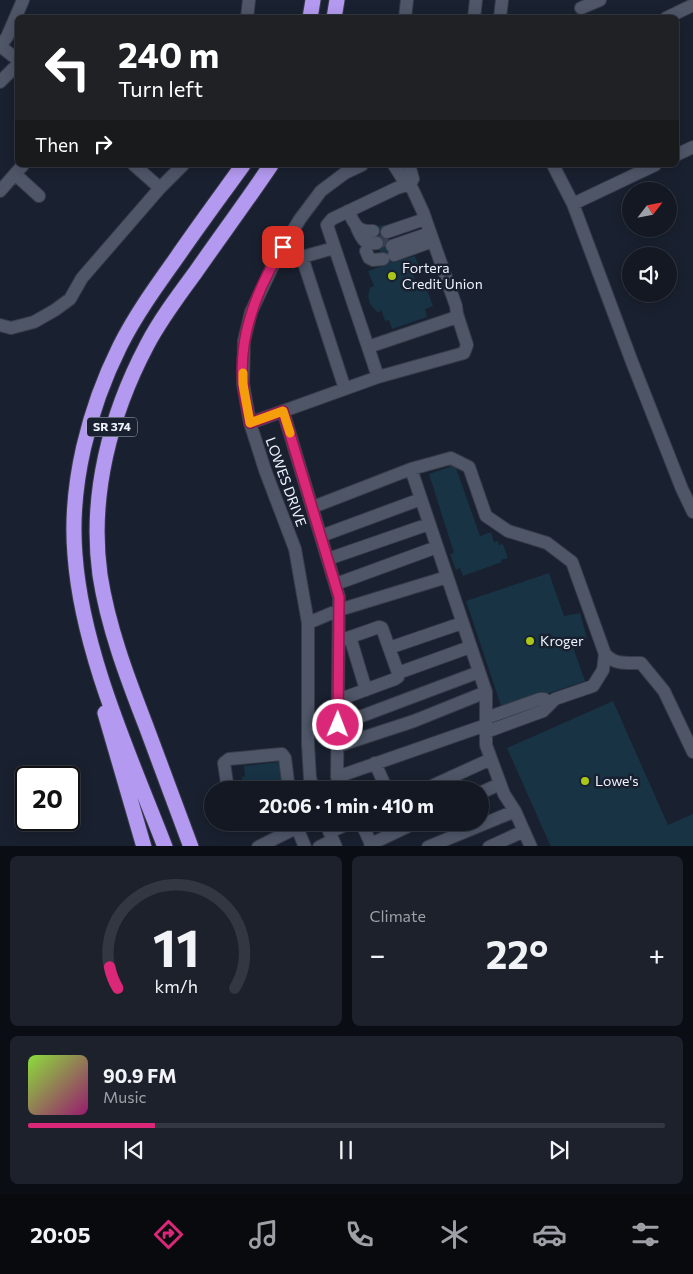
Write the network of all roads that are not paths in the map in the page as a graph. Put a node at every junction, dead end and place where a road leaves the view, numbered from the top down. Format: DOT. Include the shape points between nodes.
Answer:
graph roads {
  1 [pos="22,0"];
  2 [pos="249,0"];
  3 [pos="313,0"];
  4 [pos="337,0"];
  5 [pos="407,0"];
  6 [pos="476,0"];
  7 [pos="502,0"];
  8 [pos="600,0"];
  9 [pos="693,5"];
  10 [pos="581,9"];
  11 [pos="16,15"];
  12 [pos="247,15"];
  13 [pos="310,15"];
  14 [pos="334,15"];
  15 [pos="405,15"];
  16 [pos="474,15"];
  17 [pos="500,15"];
  18 [pos="672,15"];
  19 [pos="15,17"];
  20 [pos="15,59"];
  21 [pos="15,65"];
  22 [pos="0,82"];
  23 [pos="693,147"];
  24 [pos="679,154"];
  25 [pos="136,167"];
  26 [pos="181,167"];
  27 [pos="242,167"];
  28 [pos="270,167"];
  29 [pos="358,167"];
  30 [pos="395,167"];
  31 [pos="410,167"];
  32 [pos="554,167"];
  33 [pos="651,167"];
  34 [pos="19,169"];
  35 [pos="410,184"];
  36 [pos="160,188"];
  37 [pos="0,191"];
  38 [pos="39,196"];
  39 [pos="573,204"];
  40 [pos="348,211"];
  41 [pos="429,230"];
  42 [pos="363,244"];
  43 [pos="385,246"];
  44 [pos="334,248"];
  45 [pos="457,314"];
  46 [pos="0,325"];
  47 [pos="368,347"];
  48 [pos="378,378"];
  49 [pos="345,389"];
  50 [pos="283,411"];
  51 [pos="250,423"];
  52 [pos="410,469"];
  53 [pos="420,499"];
  54 [pos="313,507"];
  55 [pos="693,512"];
  56 [pos="429,524"];
  57 [pos="321,536"];
  58 [pos="437,548"];
  59 [pos="328,559"];
  60 [pos="447,578"];
  61 [pos="336,584"];
  62 [pos="339,610"];
  63 [pos="308,623"];
  64 [pos="462,623"];
  65 [pos="344,639"];
  66 [pos="91,643"];
  67 [pos="470,647"];
  68 [pos="389,648"];
  69 [pos="605,654"];
  70 [pos="479,672"];
  71 [pos="398,673"];
  72 [pos="366,690"];
  73 [pos="486,692"];
  74 [pos="338,700"];
  75 [pos="338,725"];
  76 [pos="486,725"];
  77 [pos="146,726"];
  78 [pos="338,746"];
  79 [pos="693,752"];
  80 [pos="491,759"];
  81 [pos="375,763"];
  82 [pos="309,764"];
  83 [pos="286,768"];
  84 [pos="227,781"];
  85 [pos="288,781"];
  86 [pos="311,781"];
  87 [pos="383,781"];
  88 [pos="442,781"];
  89 [pos="500,784"];
  90 [pos="489,789"];
  91 [pos="515,811"];
  92 [pos="365,831"];
  93 [pos="398,831"];
  94 [pos="524,831"];
  95 [pos="331,835"];
  96 [pos="370,845"];
  97 [pos="144,846"];
  98 [pos="165,846"];
  99 [pos="192,846"];
  100 [pos="199,846"];
  101 [pos="258,846"];
  102 [pos="305,846"];
  103 [pos="319,846"];
  104 [pos="428,846"];
  105 [pos="489,846"];
  106 [pos="531,846"];
  1 -- 11 [label="street"];
  2 -- 12 [label="street"];
  3 -- 13 [label="highway"];
  4 -- 14 [label="highway"];
  5 -- 15 [label="street"];
  6 -- 16 [label="street"];
  7 -- 17 [label="street"];
  8 -- 10 [label="street"];
  9 -- 18 [label="street"];
  19 -- 20 [label="street" via="0,46"];
  21 -- 22 [label="street"];
  23 -- 24 [label="street"];
  25 -- 36 [label="street"];
  26 -- 36 [label="street"];
  27 -- 66 [label="highway, SR 374" via="145,302 120,346 96,401 80,469 74,530 78,584"];
  28 -- 77 [label="highway, SR 374" via="147,344 128,382 112,427 104,463 98,515 100,575 118,648"];
  29 -- 51 [label="street, LOWES DRIVE" via="321,191 300,219 278,255 251,312 244,341 243,384"];
  30 -- 35 [label="street"];
  31 -- 35 [label="street" via="413,179"];
  32 -- 39 [label="street"];
  33 -- 39 [label="street"];
  34 -- 37 [label="street"];
  34 -- 38 [label="street"];
  35 -- 40 [label="street"];
  35 -- 41 [label="street"];
  36 -- 46 [label="street" via="82,278 70,299 34,322 11,328"];
  39 -- 55 [label="street"];
  40 -- 42 [label="street"];
  40 -- 44 [label="street" via="332,218 328,225"];
  41 -- 43 [label="street"];
  41 -- 43 [label="street"];
  41 -- 45 [label="street"];
  42 -- 43 [label="street" via="373,251"];
  42 -- 43 [label="street" via="363,232"];
  44 -- 47 [label="street"];
  44 -- 49 [label="street" via="302,257"];
  45 -- 47 [label="street" via="454,318"];
  45 -- 48 [label="street" via="467,345 464,353"];
  47 -- 48 [label="street"];
  48 -- 49 [label="street"];
  49 -- 50 [label="street"];
  50 -- 51 [label="street"];
  50 -- 54 [label="street"];
  51 -- 63 [label="street, LOWES DRIVE" via="295,549"];
  52 -- 53 [label="street"];
  52 -- 54 [label="street"];
  52 -- 69 [label="street" via="451,458 468,467 486,516 508,531 546,543 572,562"];
  53 -- 56 [label="street"];
  53 -- 57 [label="street"];
  54 -- 57 [label="street"];
  56 -- 58 [label="street"];
  56 -- 59 [label="street"];
  57 -- 59 [label="street"];
  58 -- 60 [label="street"];
  58 -- 61 [label="street"];
  59 -- 61 [label="street"];
  60 -- 62 [label="street"];
  60 -- 64 [label="street"];
  61 -- 62 [label="street"];
  62 -- 63 [label="street"];
  62 -- 65 [label="street"];
  63 -- 82 [label="street, LOWES DRIVE"];
  64 -- 67 [label="street"];
  64 -- 68 [label="street"];
  65 -- 68 [label="street" via="380,627"];
  65 -- 72 [label="street"];
  65 -- 74 [label="street"];
  66 -- 97 [label="highway" via="100,695"];
  66 -- 98 [label="highway, SR 374"];
  67 -- 70 [label="street"];
  67 -- 71 [label="street"];
  68 -- 71 [label="street"];
  69 -- 76 [label="street" via="602,670 593,686 553,701 540,699"];
  69 -- 79 [label="street" via="619,664 640,663 664,691"];
  70 -- 73 [label="street"];
  70 -- 75 [label="street"];
  71 -- 72 [label="street" via="395,679"];
  72 -- 74 [label="street"];
  73 -- 76 [label="street"];
  73 -- 78 [label="street" via="414,721"];
  74 -- 75 [label="street"];
  75 -- 78 [label="street"];
  76 -- 80 [label="street" via="486,745"];
  76 -- 81 [label="street"];
  77 -- 99 [label="highway, SR 374"];
  77 -- 100 [label="highway"];
  78 -- 81 [label="street" via="337,777"];
  80 -- 88 [label="street"];
  80 -- 89 [label="street"];
  81 -- 87 [label="street"];
  82 -- 83 [label="street"];
  82 -- 86 [label="street, LOWES DRIVE"];
  83 -- 84 [label="street" via="282,754 229,759 224,763"];
  83 -- 85 [label="street"];
  89 -- 90 [label="street"];
  89 -- 91 [label="street"];
  91 -- 94 [label="street"];
  91 -- 104 [label="street"];
  92 -- 96 [label="street"];
  93 -- 96 [label="street"];
  94 -- 105 [label="street"];
  94 -- 106 [label="street"];
  95 -- 103 [label="street"];
  101 -- 102 [label="street" via="294,829 298,830"];
}
